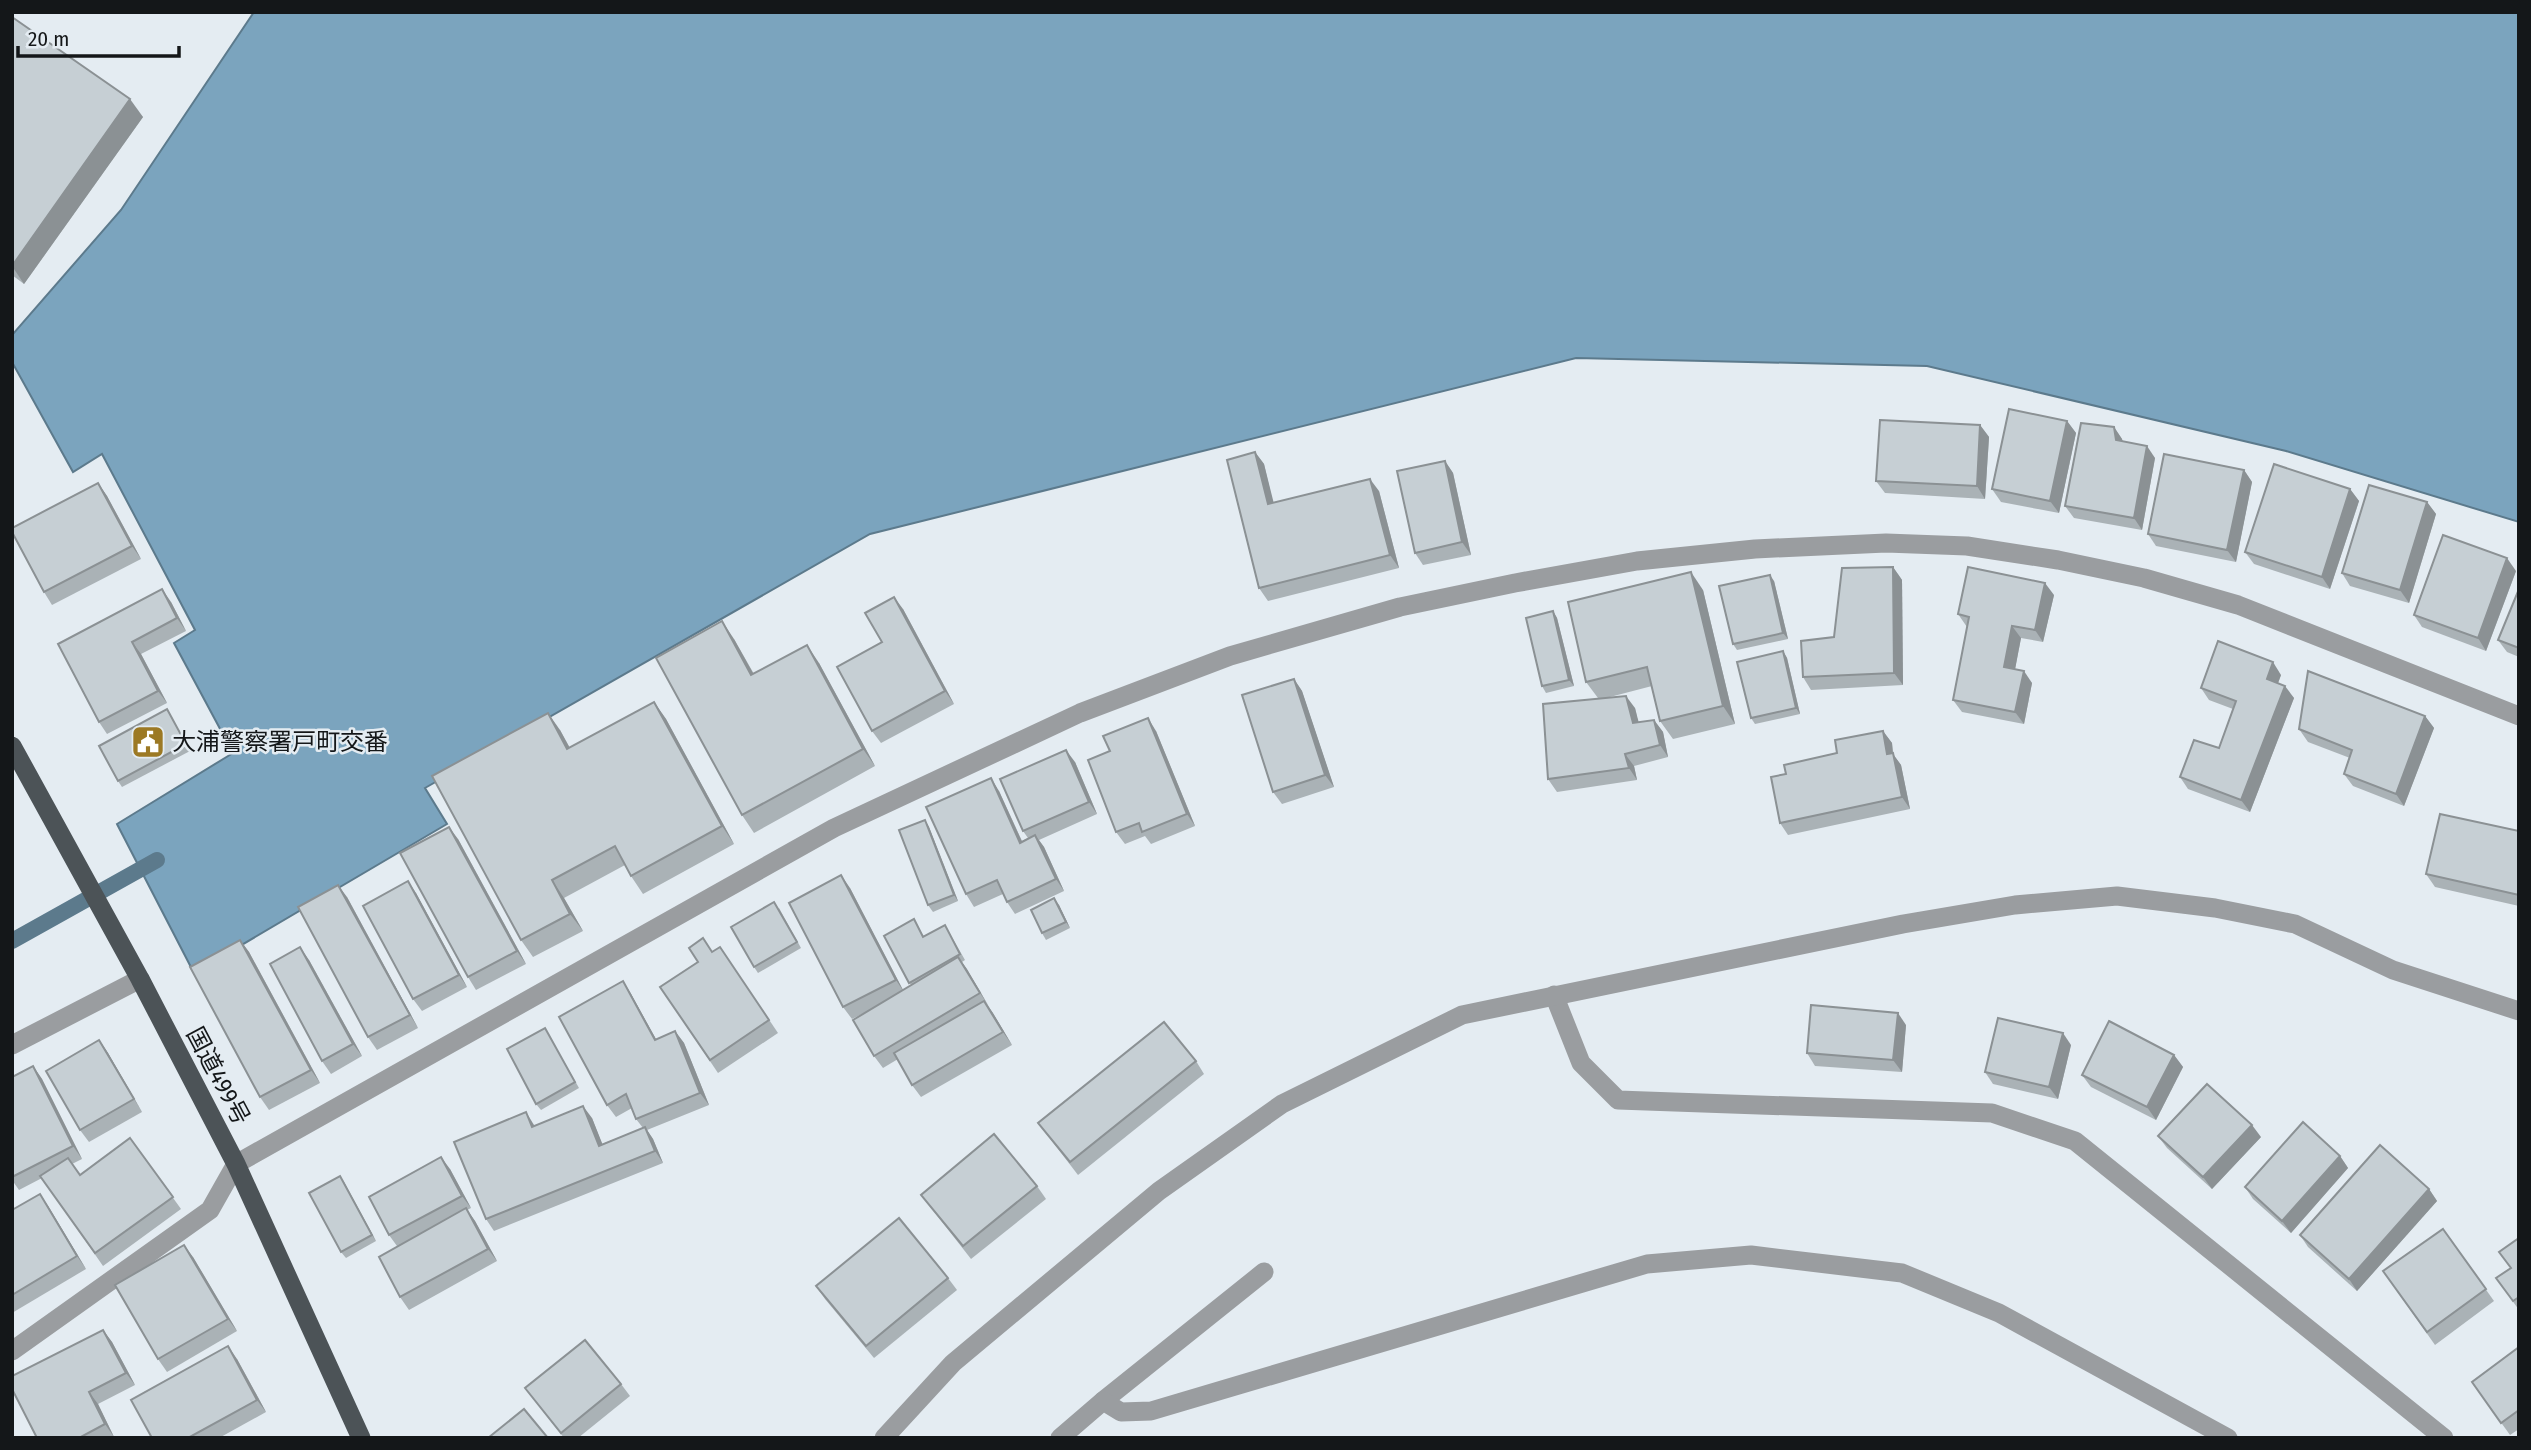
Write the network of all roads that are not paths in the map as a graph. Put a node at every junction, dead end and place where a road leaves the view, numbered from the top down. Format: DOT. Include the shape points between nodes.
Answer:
graph roads {
  1 [pos="2519,716"];
  2 [pos="12,746"];
  3 [pos="140,979"];
  4 [pos="1554,995"];
  5 [pos="2519,1011"];
  6 [pos="12,1045"];
  7 [pos="236,1164"];
  8 [pos="1264,1272"];
  9 [pos="12,1351"];
  10 [pos="1103,1401"];
  11 [pos="361,1438"];
  12 [pos="884,1438"];
  13 [pos="1060,1438"];
  14 [pos="2228,1438"];
  15 [pos="2444,1438"];
  1 -- 7 [label="street" via="2238,605 2144,578 1968,546 1886,543 1755,549 1637,561 1515,583 1400,607 1230,656 1080,712 834,828"];
  2 -- 3 [label="highway, 国道499号"];
  3 -- 6 [label="street"];
  3 -- 7 [label="highway, 国道499号"];
  4 -- 5 [label="street" via="1903,924 2015,905 2117,896 2295,924 2393,970"];
  4 -- 12 [label="street" via="1462,1015 1282,1104 1159,1191 1055,1277 953,1363"];
  4 -- 15 [label="street" via="1581,1063 1618,1100 1992,1113 2076,1141"];
  7 -- 9 [label="street" via="210,1210"];
  7 -- 11 [label="highway, 国道499号"];
  8 -- 10 [label="street"];
  10 -- 13 [label="street"];
  10 -- 14 [label="street" via="1121,1412 1151,1411 1647,1264 1751,1255 1902,1273 1999,1313"];
}
